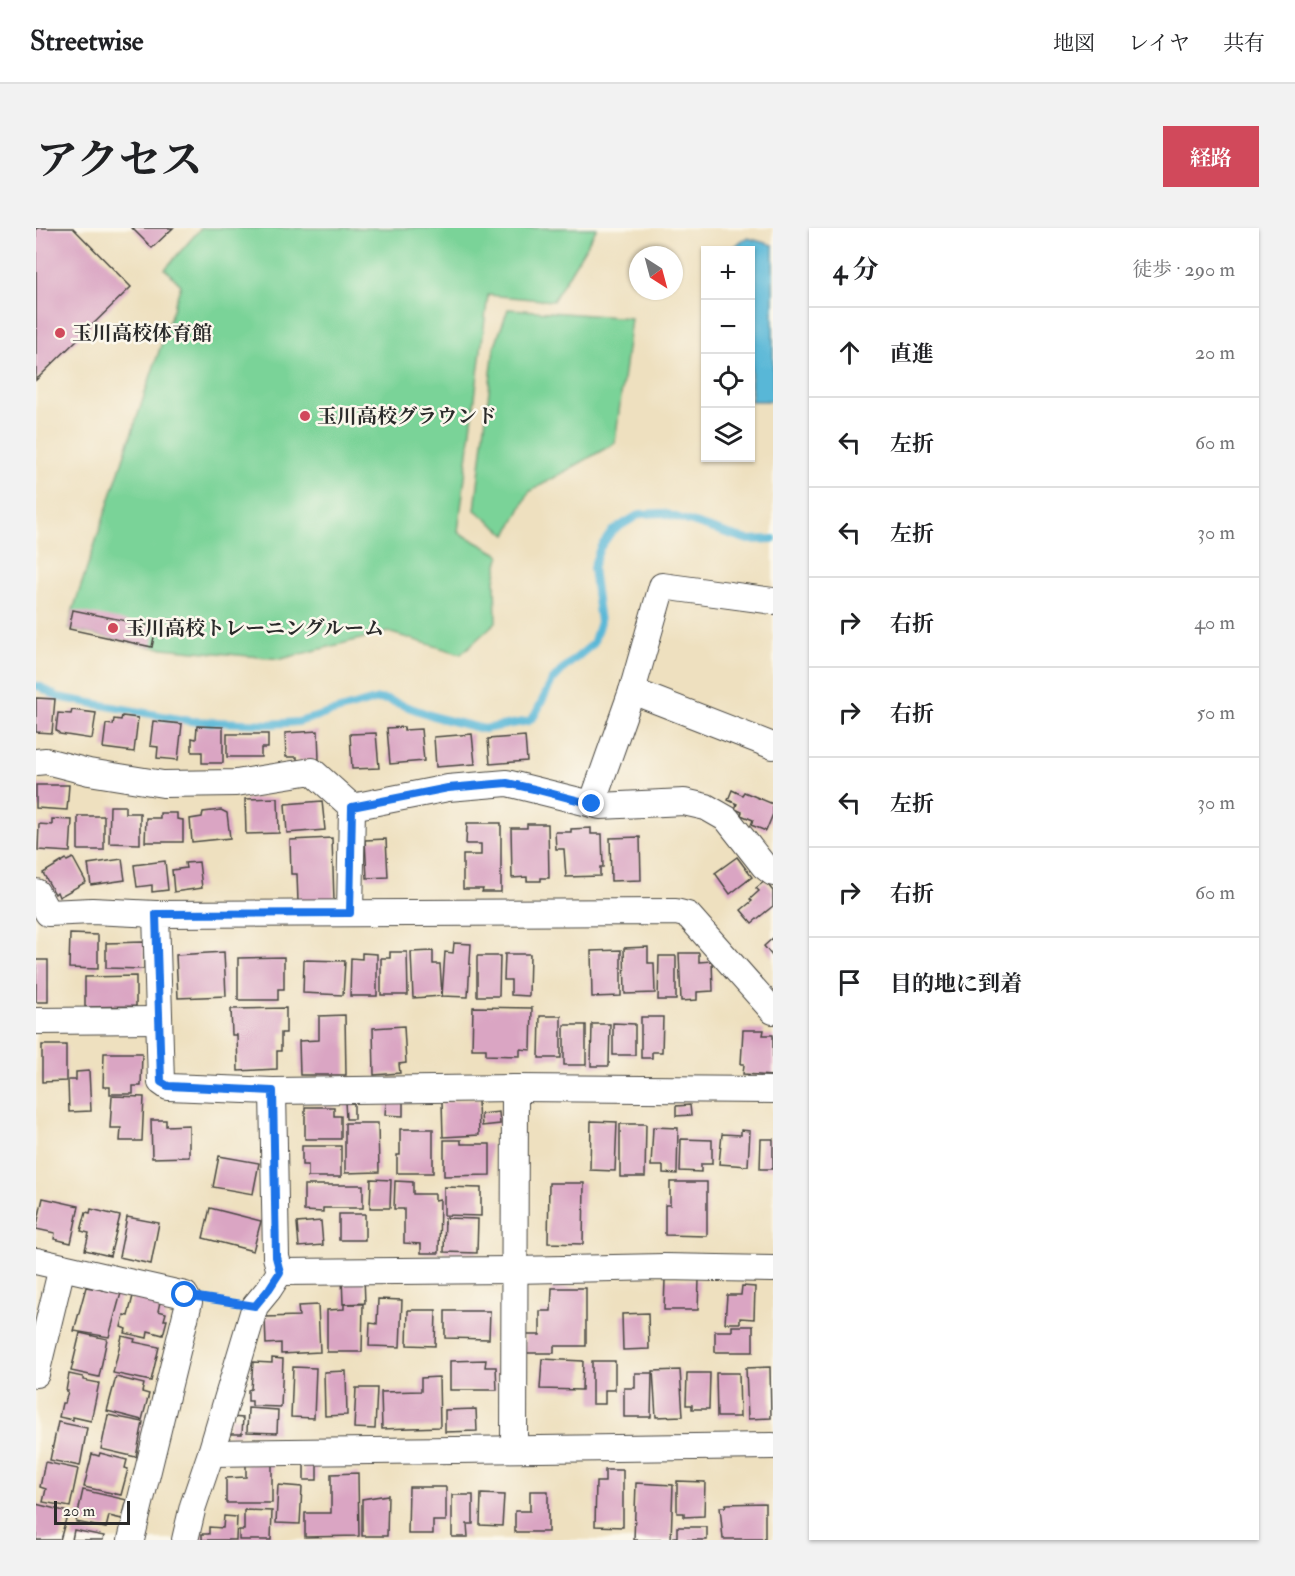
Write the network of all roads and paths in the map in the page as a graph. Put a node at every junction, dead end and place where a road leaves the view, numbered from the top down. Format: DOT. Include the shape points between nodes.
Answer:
graph roads {
  1 [pos="773,601"];
  2 [pos="632,691"];
  3 [pos="773,746"];
  4 [pos="36,762"];
  5 [pos="592,804"];
  6 [pos="352,807"];
  7 [pos="773,873"];
  8 [pos="36,892"];
  9 [pos="350,913"];
  10 [pos="156,914"];
  11 [pos="773,1011"];
  12 [pos="159,1020"];
  13 [pos="36,1021"];
  14 [pos="515,1088"];
  15 [pos="773,1090"];
  16 [pos="273,1091"];
  17 [pos="36,1261"];
  18 [pos="62,1267"];
  19 [pos="773,1269"];
  20 [pos="513,1270"];
  21 [pos="280,1272"];
  22 [pos="185,1295"];
  23 [pos="255,1306"];
  24 [pos="36,1374"];
  25 [pos="773,1446"];
  26 [pos="514,1448"];
  27 [pos="211,1453"];
  28 [pos="131,1540"];
  29 [pos="185,1540"];
  1 -- 2 [label="street" via="662,586"];
  2 -- 3 [label="street"];
  2 -- 5 [label="street"];
  4 -- 6 [label="street" via="163,784 236,783 312,771"];
  5 -- 6 [label="street" via="507,783 448,788"];
  5 -- 7 [label="street" via="684,802 706,807 728,819"];
  6 -- 9 [label="street"];
  8 -- 10 [label="street" via="48,913"];
  9 -- 10 [label="street"];
  9 -- 11 [label="street" via="676,912 688,915"];
  10 -- 12 [label="street"];
  12 -- 13 [label="street"];
  12 -- 16 [label="street" via="161,1082 168,1086"];
  14 -- 15 [label="street"];
  14 -- 16 [label="street"];
  14 -- 20 [label="street"];
  16 -- 21 [label="street" via="276,1257"];
  17 -- 18 [label="street"];
  18 -- 22 [label="street"];
  18 -- 24 [label="street"];
  19 -- 20 [label="street"];
  20 -- 21 [label="street"];
  20 -- 26 [label="street"];
  21 -- 23 [label="street"];
  22 -- 23 [label="path"];
  22 -- 28 [label="street" via="189,1302"];
  23 -- 27 [label="street"];
  25 -- 26 [label="street"];
  26 -- 27 [label="street"];
  27 -- 29 [label="street"];
}
